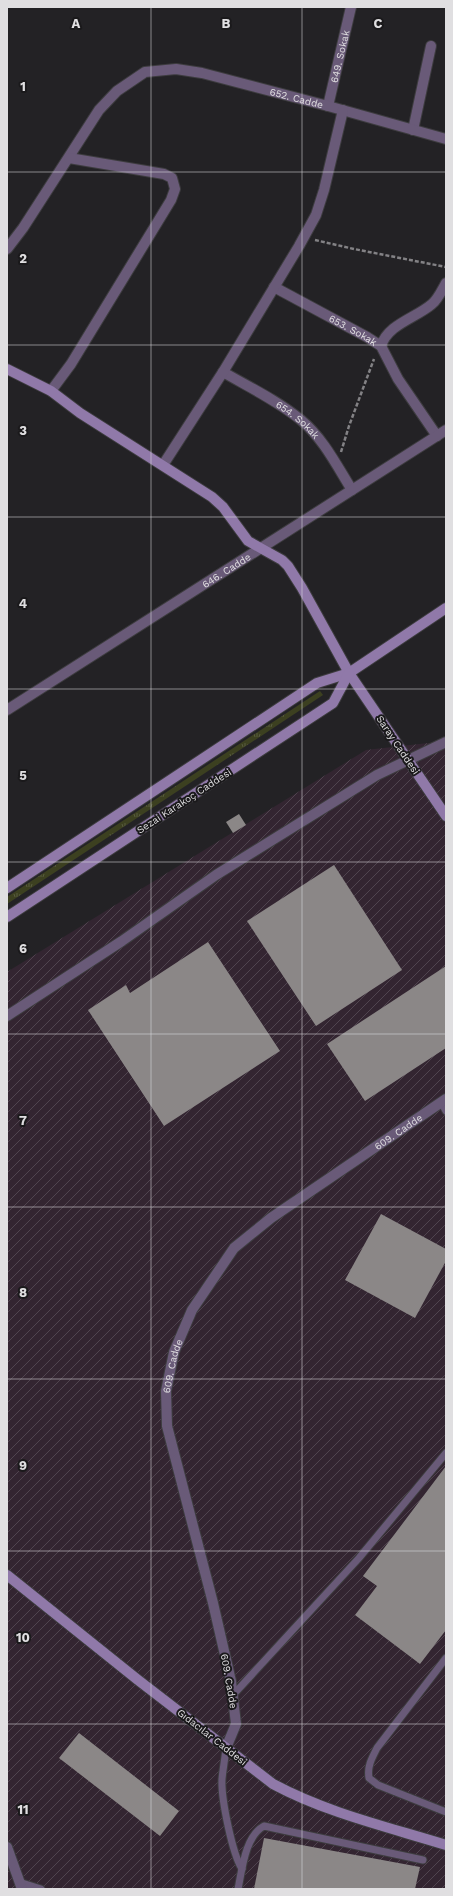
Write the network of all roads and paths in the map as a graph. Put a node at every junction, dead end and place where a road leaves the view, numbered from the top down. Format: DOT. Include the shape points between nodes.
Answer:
graph roads {
  1 [pos="351,7"];
  2 [pos="431,46"];
  3 [pos="328,106"];
  4 [pos="343,110"];
  5 [pos="413,130"];
  6 [pos="446,139"];
  7 [pos="69,158"];
  8 [pos="304,238"];
  9 [pos="7,249"];
  10 [pos="446,266"];
  11 [pos="446,283"];
  12 [pos="274,287"];
  13 [pos="381,346"];
  14 [pos="7,369"];
  15 [pos="223,372"];
  16 [pos="51,391"];
  17 [pos="446,430"];
  18 [pos="437,436"];
  19 [pos="163,465"];
  20 [pos="337,466"];
  21 [pos="352,490"];
  22 [pos="259,548"];
  23 [pos="446,608"];
  24 [pos="349,673"];
  25 [pos="7,710"];
  26 [pos="446,742"];
  27 [pos="408,760"];
  28 [pos="446,816"];
  29 [pos="7,888"];
  30 [pos="7,917"];
  31 [pos="7,1016"];
  32 [pos="444,1104"];
  33 [pos="446,1453"];
  34 [pos="7,1575"];
  35 [pos="446,1658"];
  36 [pos="233,1696"];
  37 [pos="226,1748"];
  38 [pos="446,1812"];
  39 [pos="446,1845"];
  40 [pos="7,1847"];
  41 [pos="423,1860"];
  42 [pos="242,1870"];
  43 [pos="20,1886"];
  44 [pos="41,1889"];
  45 [pos="238,1889"];
  1 -- 3 [label="street, 649. Sokak"];
  2 -- 5 [label="street"];
  3 -- 4 [label="street, 652. Cadde"];
  3 -- 7 [label="street, 652. Cadde" via="176,69 145,72 117,91 99,110"];
  4 -- 5 [label="street, 652. Cadde"];
  4 -- 8 [label="street" via="324,190 316,215"];
  5 -- 6 [label="street, 652. Cadde"];
  7 -- 9 [label="street"];
  7 -- 16 [label="street" via="164,174 172,178 175,190 71,364"];
  8 -- 10 [label="path"];
  8 -- 12 [label="street"];
  11 -- 13 [label="street" via="432,304 396,327 383,339"];
  12 -- 13 [label="street, 653. Sokak"];
  12 -- 15 [label="street"];
  13 -- 18 [label="street, 653. Sokak" via="398,379"];
  13 -- 20 [label="path" via="372,363"];
  14 -- 16 [label="street, Saray Caddesi"];
  15 -- 19 [label="street"];
  15 -- 20 [label="street, 654. Sokak" via="302,421 324,446"];
  16 -- 19 [label="street, Saray Caddesi" via="80,413"];
  17 -- 18 [label="street, 646. Cadde"];
  18 -- 21 [label="street, 646. Cadde"];
  19 -- 22 [label="street, Saray Caddesi" via="212,497 223,507 248,541"];
  20 -- 21 [label="street, 654. Sokak"];
  21 -- 22 [label="street, 646. Cadde"];
  22 -- 24 [label="street, Saray Caddesi" via="288,566"];
  22 -- 25 [label="street, 646. Cadde"];
  23 -- 24 [label="street, Sezai Karakoç Caddesi"];
  24 -- 27 [label="street, Saray Caddesi"];
  24 -- 29 [label="street, Sezai Karakoç Caddesi" via="317,683"];
  24 -- 30 [label="street, Sezai Karakoç Caddesi" via="333,703"];
  26 -- 27 [label="street"];
  27 -- 28 [label="street, Saray Caddesi"];
  27 -- 31 [label="street" via="377,775 216,875 122,941"];
  32 -- 36 [label="street, 609. Cadde" via="271,1218 234,1248 192,1310 174,1352 166,1391 168,1426 214,1603"];
  33 -- 36 [label="lane" via="359,1558"];
  34 -- 37 [label="street, Gıdacılar Caddesi"];
  35 -- 38 [label="lane" via="377,1748 368,1770 369,1778 378,1785"];
  36 -- 37 [label="street, 609. Cadde" via="236,1724"];
  37 -- 39 [label="street, Gıdacılar Caddesi" via="273,1784 298,1798"];
  37 -- 42 [label="lane" via="222,1792 235,1855"];
  40 -- 43 [label="street"];
  41 -- 42 [label="lane" via="264,1826 250,1841"];
  42 -- 45 [label="lane"];
  43 -- 44 [label="lane"];
}
